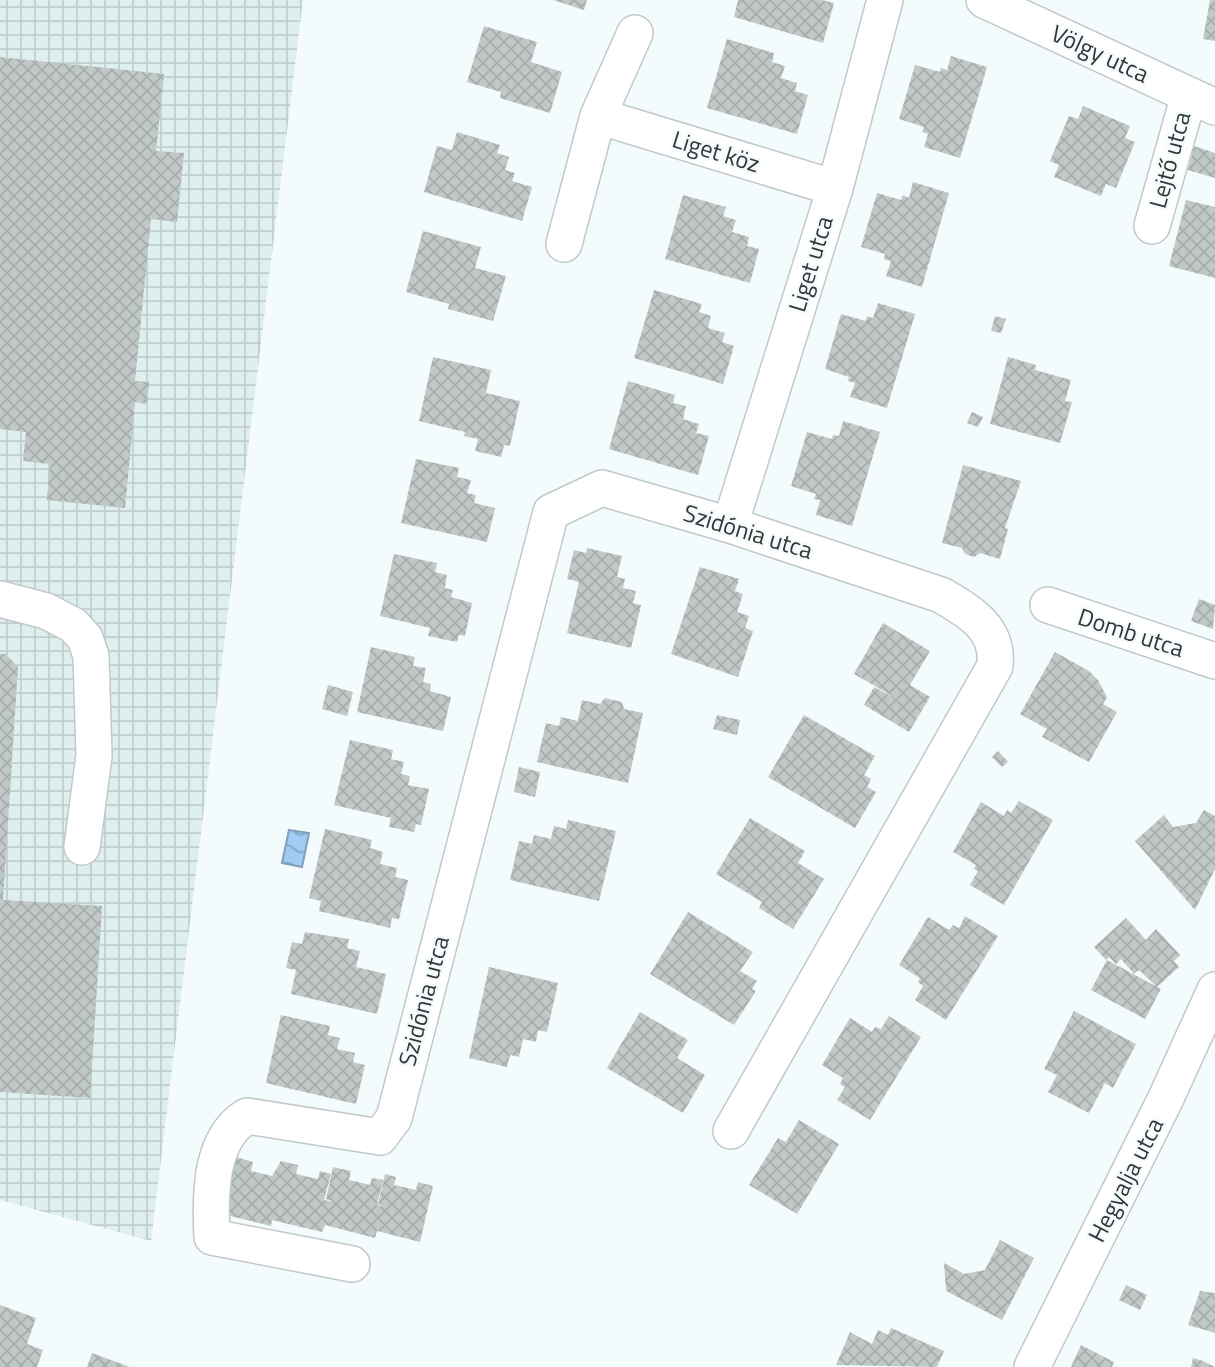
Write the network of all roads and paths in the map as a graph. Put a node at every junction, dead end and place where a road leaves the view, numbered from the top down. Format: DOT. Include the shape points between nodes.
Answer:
graph roads {
  1 [pos="885,0"];
  2 [pos="984,0"];
  3 [pos="635,33"];
  4 [pos="1202,101"];
  5 [pos="598,116"];
  6 [pos="835,188"];
  7 [pos="1153,226"];
  8 [pos="564,243"];
  9 [pos="730,525"];
  10 [pos="0,599"];
  11 [pos="1048,605"];
  12 [pos="1215,661"];
  13 [pos="82,847"];
  14 [pos="1215,990"];
  15 [pos="731,1131"];
  16 [pos="352,1264"];
  17 [pos="1032,1367"];
  1 -- 6 [label="street, Liget utca"];
  2 -- 4 [label="street, Völgy utca"];
  3 -- 5 [label="street"];
  4 -- 7 [label="street, Lejtő utca"];
  5 -- 6 [label="street, Liget köz"];
  5 -- 8 [label="street"];
  6 -- 9 [label="street, Liget utca"];
  9 -- 15 [label="street, Szidónia utca" via="941,594 992,633 996,655 995,666"];
  9 -- 16 [label="street, Szidónia utca" via="602,488 551,512 394,1118 380,1138 247,1116 233,1125 224,1140 210,1194 212,1237"];
  10 -- 13 [label="street" via="46,611 73,625 85,638 91,656 94,756"];
  11 -- 12 [label="street, Domb utca"];
  14 -- 17 [label="street, Hegyalja utca"];
}
